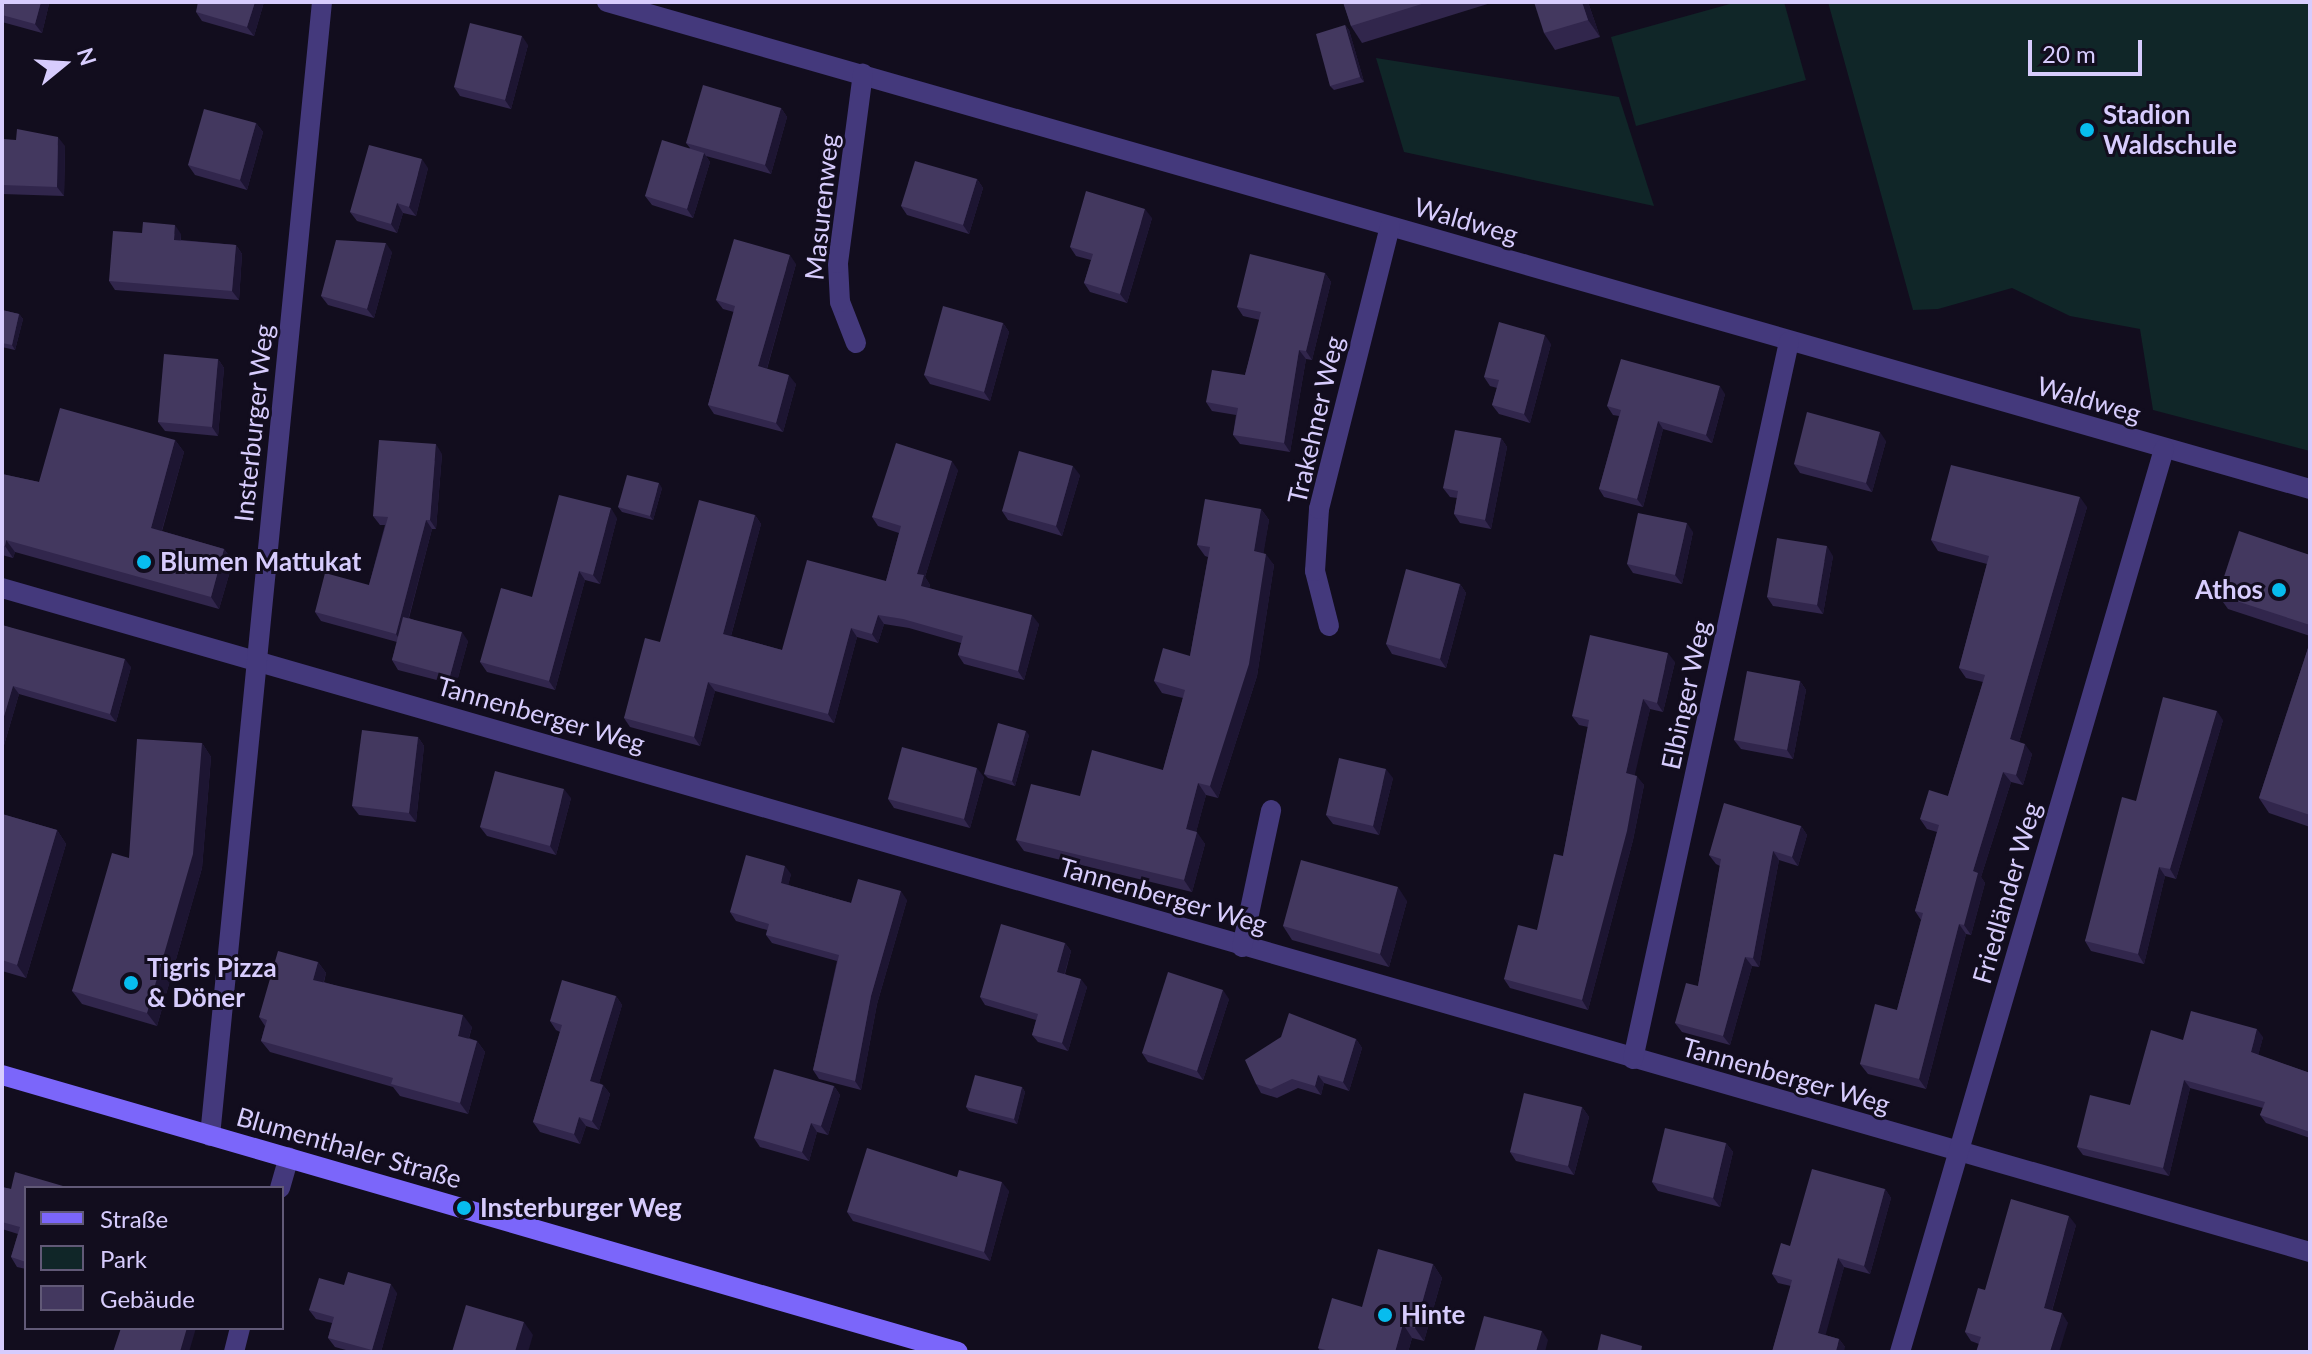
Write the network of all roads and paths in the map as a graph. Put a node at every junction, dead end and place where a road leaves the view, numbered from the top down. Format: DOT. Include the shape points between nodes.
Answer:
graph roads {
  1 [pos="322,2"];
  2 [pos="607,2"];
  3 [pos="863,74"];
  4 [pos="1390,227"];
  5 [pos="1789,342"];
  6 [pos="856,343"];
  7 [pos="2164,449"];
  8 [pos="2310,489"];
  9 [pos="2,588"];
  10 [pos="1329,626"];
  11 [pos="256,662"];
  12 [pos="1271,810"];
  13 [pos="1242,947"];
  14 [pos="1633,1059"];
  15 [pos="2,1075"];
  16 [pos="210,1136"];
  17 [pos="1958,1153"];
  18 [pos="289,1157"];
  19 [pos="281,1186"];
  20 [pos="2310,1252"];
  21 [pos="240,1330"];
  22 [pos="234,1352"];
  23 [pos="958,1352"];
  24 [pos="1900,1352"];
  1 -- 11 [label="street, Insterburger Weg"];
  2 -- 3 [label="street, Waldweg"];
  3 -- 4 [label="street, Waldweg"];
  3 -- 6 [label="street, Masurenweg" via="838,263 840,302"];
  4 -- 5 [label="street, Waldweg"];
  4 -- 10 [label="street, Trakehner Weg" via="1319,509 1315,571"];
  5 -- 7 [label="street, Waldweg"];
  5 -- 14 [label="street, Elbinger Weg"];
  7 -- 8 [label="street, Waldweg"];
  7 -- 17 [label="street, Friedländer Weg"];
  9 -- 11 [label="street, Tannenberger Weg"];
  11 -- 13 [label="street, Tannenberger Weg"];
  11 -- 16 [label="street, Insterburger Weg"];
  12 -- 13 [label="street"];
  13 -- 14 [label="street, Tannenberger Weg"];
  14 -- 17 [label="street, Tannenberger Weg"];
  15 -- 16 [label="main road, Blumenthaler Straße"];
  16 -- 18 [label="main road, Blumenthaler Straße"];
  17 -- 20 [label="street, Tannenberger Weg"];
  17 -- 24 [label="street, Friedländer Weg"];
  18 -- 19 [label="street"];
  18 -- 23 [label="main road, Blumenthaler Straße"];
  21 -- 22 [label="street"];
}
